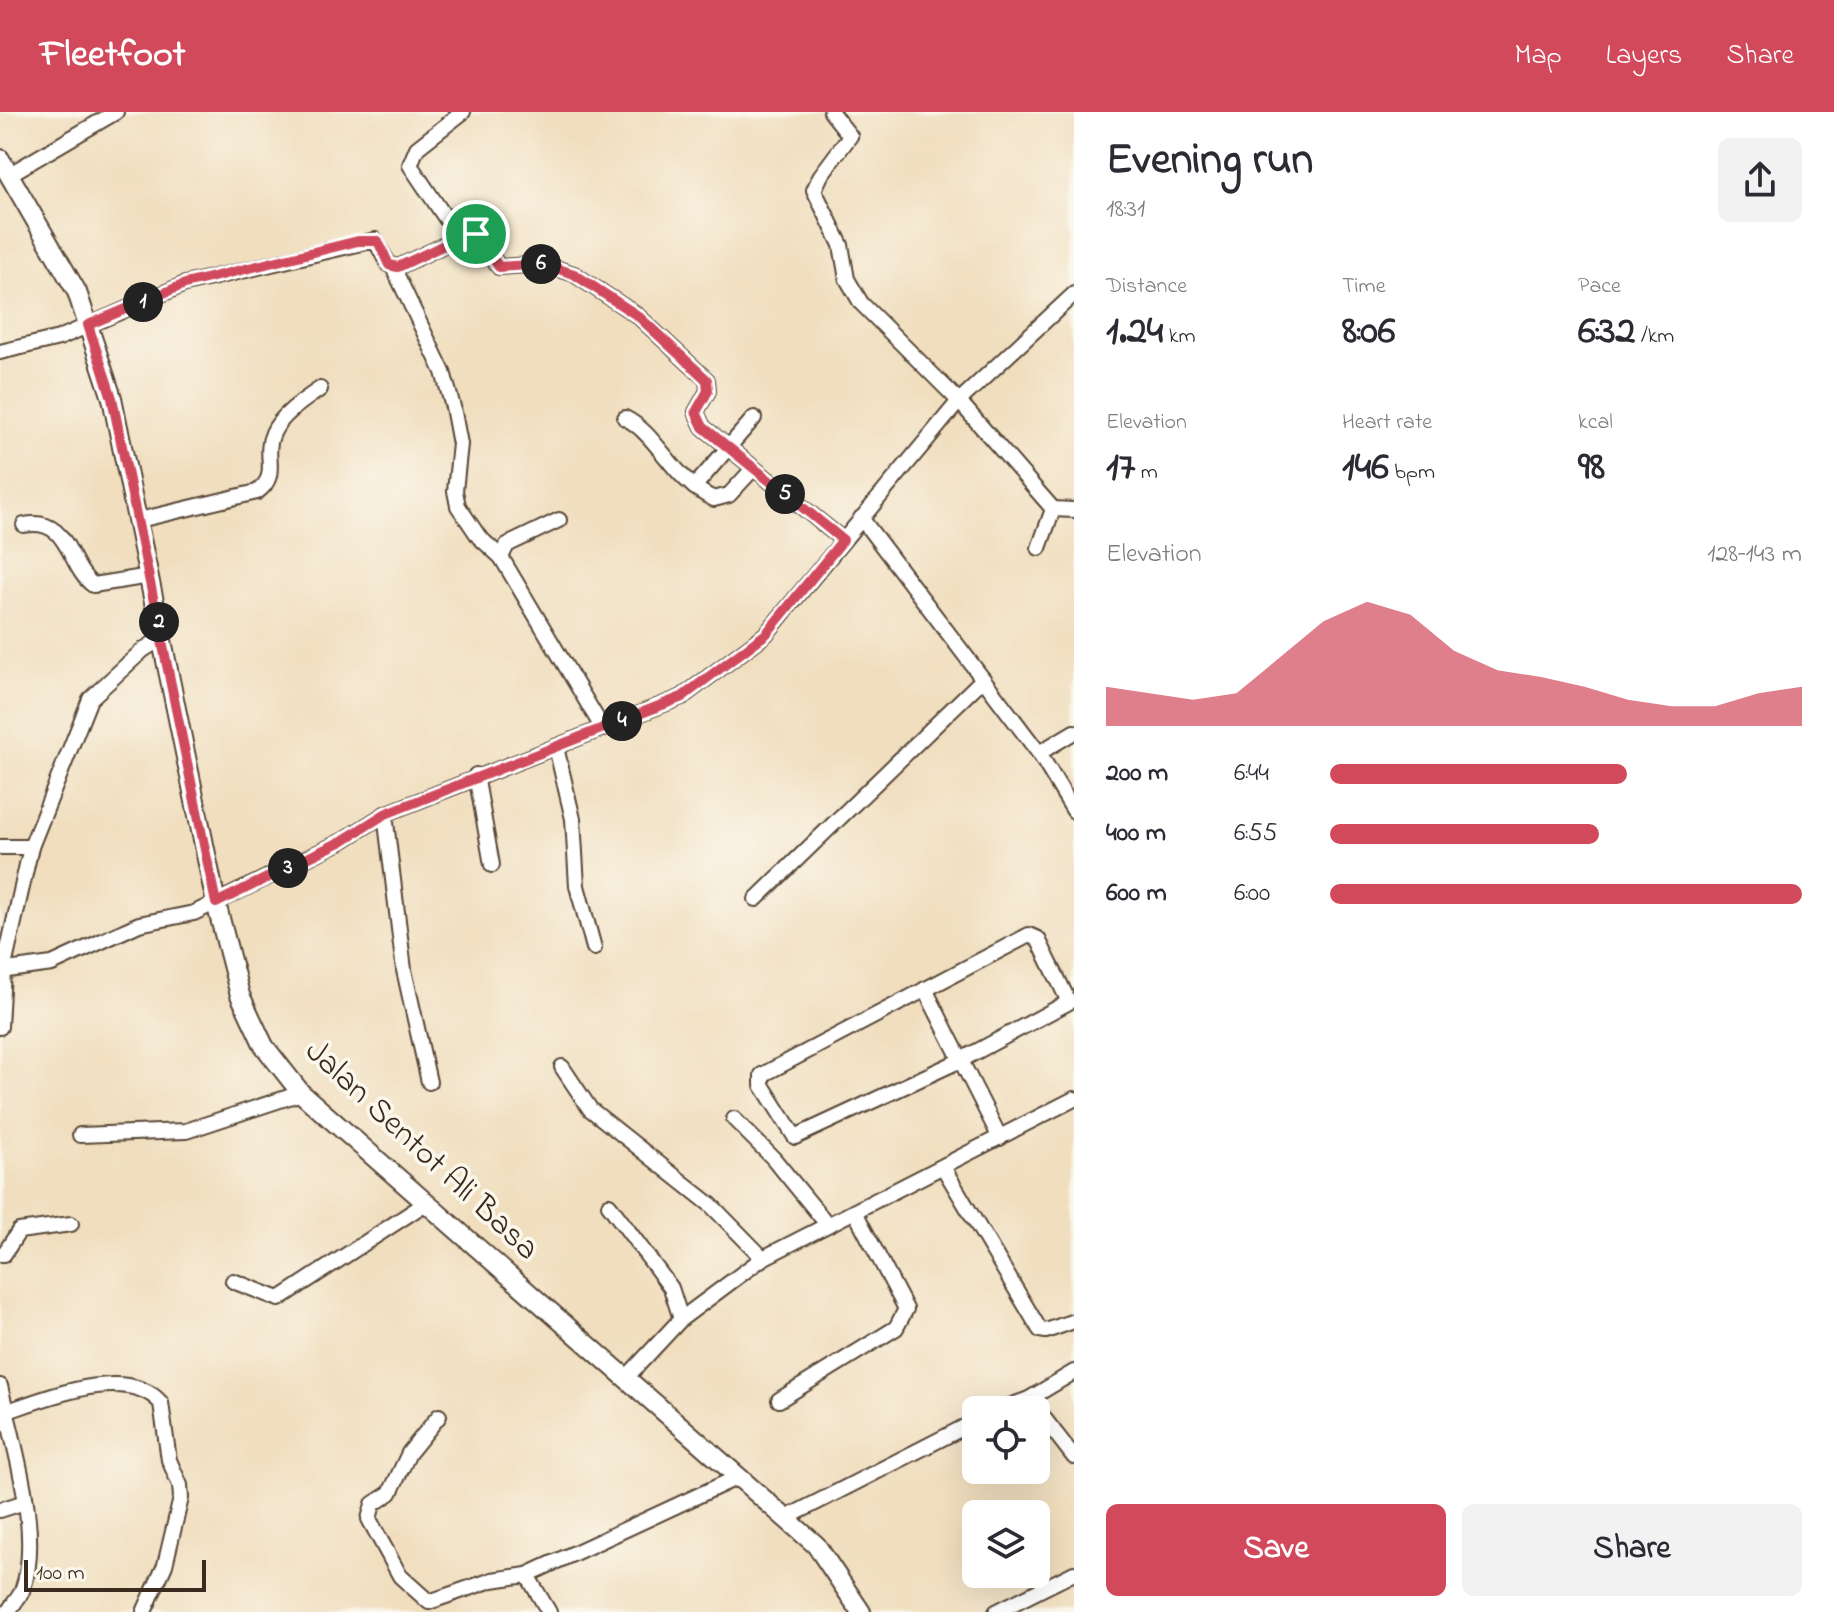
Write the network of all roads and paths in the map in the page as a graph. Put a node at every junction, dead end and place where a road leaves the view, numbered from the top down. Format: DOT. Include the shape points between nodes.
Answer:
graph roads {
  1 [pos="116,112"];
  2 [pos="463,112"];
  3 [pos="831,112"];
  4 [pos="5,167"];
  5 [pos="459,238"];
  6 [pos="393,267"];
  7 [pos="1074,294"];
  8 [pos="88,325"];
  9 [pos="0,352"];
  10 [pos="320,389"];
  11 [pos="959,401"];
  12 [pos="625,418"];
  13 [pos="754,418"];
  14 [pos="727,449"];
  15 [pos="753,469"];
  16 [pos="694,487"];
  17 [pos="1053,509"];
  18 [pos="1074,510"];
  19 [pos="861,518"];
  20 [pos="139,520"];
  21 [pos="559,520"];
  22 [pos="24,525"];
  23 [pos="843,540"];
  24 [pos="1039,548"];
  25 [pos="501,557"];
  26 [pos="150,576"];
  27 [pos="162,638"];
  28 [pos="983,679"];
  29 [pos="603,729"];
  30 [pos="1074,732"];
  31 [pos="556,747"];
  32 [pos="1039,753"];
  33 [pos="476,775"];
  34 [pos="1074,811"];
  35 [pos="385,814"];
  36 [pos="0,847"];
  37 [pos="31,847"];
  38 [pos="492,865"];
  39 [pos="756,899"];
  40 [pos="216,903"];
  41 [pos="594,948"];
  42 [pos="2,971"];
  43 [pos="925,989"];
  44 [pos="1071,1001"];
  45 [pos="0,1027"];
  46 [pos="961,1060"];
  47 [pos="562,1067"];
  48 [pos="429,1082"];
  49 [pos="301,1093"];
  50 [pos="1074,1099"];
  51 [pos="734,1119"];
  52 [pos="80,1135"];
  53 [pos="1000,1138"];
  54 [pos="943,1167"];
  55 [pos="426,1203"];
  56 [pos="609,1205"];
  57 [pos="855,1212"];
  58 [pos="71,1224"];
  59 [pos="827,1224"];
  60 [pos="0,1254"];
  61 [pos="763,1258"];
  62 [pos="233,1281"];
  63 [pos="681,1319"];
  64 [pos="1074,1321"];
  65 [pos="1074,1372"];
  66 [pos="625,1379"];
  67 [pos="1034,1396"];
  68 [pos="2,1398"];
  69 [pos="779,1400"];
  70 [pos="439,1416"];
  71 [pos="1050,1426"];
  72 [pos="962,1428"];
  73 [pos="1074,1457"];
  74 [pos="736,1478"];
  75 [pos="25,1502"];
  76 [pos="0,1510"];
  77 [pos="786,1518"];
  78 [pos="1074,1573"];
  79 [pos="527,1575"];
  80 [pos="8,1610"];
  81 [pos="144,1612"];
  82 [pos="549,1612"];
  83 [pos="861,1612"];
  84 [pos="996,1612"];
  1 -- 4 [label="street"];
  2 -- 5 [label="street" via="417,148 410,165"];
  3 -- 11 [label="street" via="850,136 814,190 841,245 847,279 870,313"];
  4 -- 8 [label="main road, Jalan Sentot Ali Basa" via="77,292"];
  5 -- 6 [label="street"];
  5 -- 14 [label="street" via="476,234 503,268 558,266 638,316 707,380 697,419"];
  6 -- 8 [label="street" via="378,241 358,241 185,284"];
  6 -- 25 [label="street" via="443,372 453,407 460,444 458,506"];
  7 -- 11 [label="street"];
  8 -- 9 [label="street" via="34,346"];
  8 -- 20 [label="main road, Jalan Sentot Ali Basa" via="112,398"];
  10 -- 20 [label="street" via="274,430 268,484 257,492"];
  11 -- 17 [label="street"];
  11 -- 19 [label="street"];
  12 -- 16 [label="street" via="643,429"];
  13 -- 14 [label="street"];
  14 -- 15 [label="street"];
  14 -- 16 [label="street"];
  15 -- 16 [label="street" via="723,499"];
  15 -- 23 [label="street"];
  17 -- 18 [label="street"];
  17 -- 24 [label="street"];
  19 -- 23 [label="street"];
  19 -- 28 [label="street"];
  20 -- 26 [label="main road, Jalan Sentot Ali Basa"];
  21 -- 25 [label="street" via="507,545"];
  22 -- 26 [label="street" via="42,524 57,534 93,585"];
  23 -- 29 [label="street" via="766,634 682,697"];
  25 -- 29 [label="street"];
  26 -- 27 [label="main road, Jalan Sentot Ali Basa"];
  27 -- 37 [label="street" via="90,699"];
  27 -- 40 [label="main road, Jalan Sentot Ali Basa"];
  28 -- 32 [label="street"];
  28 -- 39 [label="street"];
  29 -- 31 [label="street"];
  30 -- 32 [label="street"];
  31 -- 33 [label="street"];
  31 -- 41 [label="street" via="573,819 577,886"];
  32 -- 34 [label="street"];
  33 -- 35 [label="street"];
  33 -- 38 [label="street"];
  35 -- 40 [label="street"];
  35 -- 48 [label="street" via="404,970"];
  36 -- 37 [label="street"];
  37 -- 42 [label="street"];
  40 -- 42 [label="street" via="125,929 52,964"];
  40 -- 49 [label="main road, Jalan Sentot Ali Basa" via="240,995 264,1046"];
  42 -- 45 [label="street"];
  43 -- 44 [label="street" via="1033,935"];
  43 -- 46 [label="street"];
  43 -- 46 [label="street" via="762,1075 762,1085 799,1137"];
  44 -- 46 [label="street"];
  46 -- 53 [label="street"];
  47 -- 61 [label="street" via="590,1109 711,1205"];
  49 -- 52 [label="street" via="186,1131"];
  49 -- 55 [label="main road, Jalan Sentot Ali Basa"];
  50 -- 53 [label="street"];
  51 -- 59 [label="street"];
  53 -- 54 [label="street"];
  54 -- 57 [label="street"];
  54 -- 64 [label="street" via="1040,1330"];
  55 -- 62 [label="street" via="279,1299"];
  55 -- 66 [label="main road, Jalan Sentot Ali Basa"];
  56 -- 63 [label="street" via="671,1288"];
  57 -- 59 [label="street"];
  57 -- 69 [label="street" via="906,1309 904,1319"];
  58 -- 60 [label="street" via="19,1231"];
  59 -- 61 [label="street"];
  61 -- 63 [label="street"];
  63 -- 66 [label="street"];
  65 -- 67 [label="street"];
  66 -- 74 [label="main road, Jalan Sentot Ali Basa"];
  68 -- 75 [label="street"];
  68 -- 81 [label="street" via="117,1384 145,1389 161,1403 181,1498 165,1565"];
  70 -- 79 [label="street" via="409,1453 390,1493 370,1511 383,1549 400,1576 429,1602 492,1580"];
  71 -- 73 [label="street"];
  72 -- 77 [label="street"];
  74 -- 77 [label="main road, Jalan Sentot Ali Basa"];
  74 -- 79 [label="street"];
  75 -- 76 [label="street"];
  75 -- 80 [label="street" via="28,1556 22,1592"];
  77 -- 83 [label="main road, Jalan Sentot Ali Basa" via="816,1545"];
  78 -- 84 [label="street"];
  79 -- 82 [label="street"];
}
